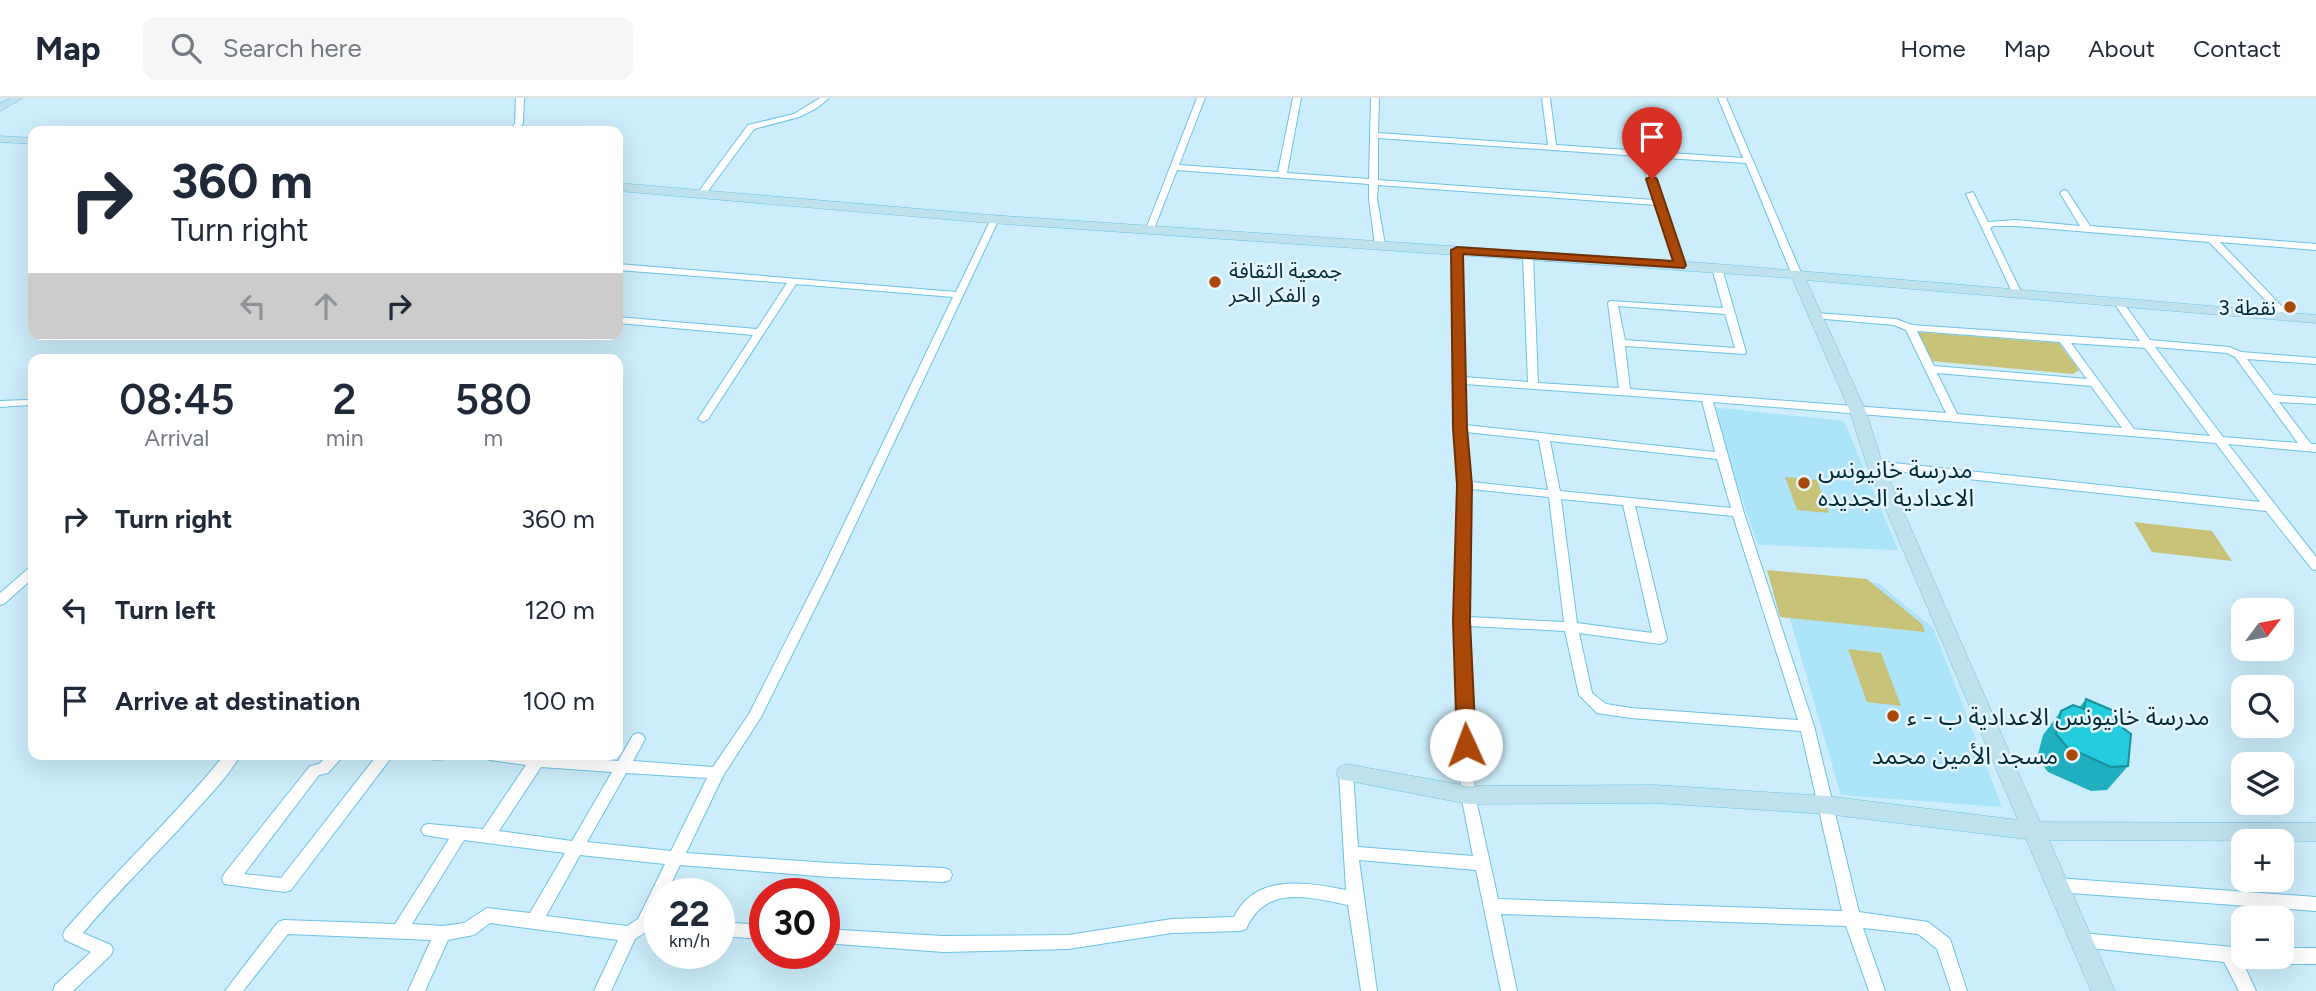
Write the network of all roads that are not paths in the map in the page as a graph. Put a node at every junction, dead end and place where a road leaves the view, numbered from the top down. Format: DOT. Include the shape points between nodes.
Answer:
graph roads {
  1 [pos="18,98"];
  2 [pos="520,98"];
  3 [pos="825,98"];
  4 [pos="1201,98"];
  5 [pos="1297,98"];
  6 [pos="1375,98"];
  7 [pos="1546,98"];
  8 [pos="1722,98"];
  9 [pos="0,108"];
  10 [pos="517,126"];
  11 [pos="1375,135"];
  12 [pos="0,139"];
  13 [pos="28,141"];
  14 [pos="1552,148"];
  15 [pos="1644,155"];
  16 [pos="1748,161"];
  17 [pos="1174,167"];
  18 [pos="1282,175"];
  19 [pos="1373,182"];
  20 [pos="623,187"];
  21 [pos="702,193"];
  22 [pos="2064,193"];
  23 [pos="1970,194"];
  24 [pos="1660,203"];
  25 [pos="995,219"];
  26 [pos="1985,227"];
  27 [pos="1150,229"];
  28 [pos="2087,229"];
  29 [pos="2212,239"];
  30 [pos="1380,245"];
  31 [pos="2316,247"];
  32 [pos="1457,250"];
  33 [pos="1528,256"];
  34 [pos="1680,265"];
  35 [pos="623,267"];
  36 [pos="1717,268"];
  37 [pos="1797,275"];
  38 [pos="793,281"];
  39 [pos="2017,294"];
  40 [pos="953,295"];
  41 [pos="2119,303"];
  42 [pos="1727,311"];
  43 [pos="1817,316"];
  44 [pos="2286,316"];
  45 [pos="2316,319"];
  46 [pos="623,320"];
  47 [pos="1910,328"];
  48 [pos="759,332"];
  49 [pos="2063,339"];
  50 [pos="1620,343"];
  51 [pos="2147,344"];
  52 [pos="2239,355"];
  53 [pos="2316,361"];
  54 [pos="1930,369"];
  55 [pos="1459,380"];
  56 [pos="2095,383"];
  57 [pos="1532,384"];
  58 [pos="1625,391"];
  59 [pos="1706,397"];
  60 [pos="2271,398"];
  61 [pos="2316,401"];
  62 [pos="26,403"];
  63 [pos="0,404"];
  64 [pos="1857,409"];
  65 [pos="1952,417"];
  66 [pos="703,419"];
  67 [pos="1460,428"];
  68 [pos="2130,432"];
  69 [pos="1544,439"];
  70 [pos="2220,440"];
  71 [pos="2311,448"];
  72 [pos="1721,456"];
  73 [pos="1874,465"];
  74 [pos="1465,485"];
  75 [pos="1553,492"];
  76 [pos="1628,501"];
  77 [pos="2270,507"];
  78 [pos="1738,513"];
  79 [pos="2316,566"];
  80 [pos="28,575"];
  81 [pos="0,600"];
  82 [pos="1462,621"];
  83 [pos="1571,627"];
  84 [pos="1807,726"];
  85 [pos="638,739"];
  86 [pos="229,760"];
  87 [pos="332,760"];
  88 [pos="382,760"];
  89 [pos="530,760"];
  90 [pos="537,761"];
  91 [pos="622,765"];
  92 [pos="1346,773"];
  93 [pos="717,774"];
  94 [pos="1468,795"];
  95 [pos="1827,805"];
  96 [pos="429,830"];
  97 [pos="2034,831"];
  98 [pos="2316,832"];
  99 [pos="460,834"];
  100 [pos="487,835"];
  101 [pos="574,848"];
  102 [pos="1350,853"];
  103 [pos="676,859"];
  104 [pos="1483,864"];
  105 [pos="944,875"];
  106 [pos="667,878"];
  107 [pos="2057,885"];
  108 [pos="1355,899"];
  109 [pos="2316,904"];
  110 [pos="1491,906"];
  111 [pos="1852,919"];
  112 [pos="534,921"];
  113 [pos="644,928"];
  114 [pos="400,930"];
  115 [pos="443,933"];
  116 [pos="840,937"];
  117 [pos="2081,940"];
  118 [pos="2231,955"];
  119 [pos="2294,956"];
  120 [pos="2316,956"];
  121 [pos="2241,969"];
  122 [pos="61,991"];
  123 [pos="233,991"];
  124 [pos="416,991"];
  125 [pos="601,991"];
  126 [pos="1369,991"];
  127 [pos="1509,991"];
  128 [pos="1877,991"];
  129 [pos="1958,991"];
  130 [pos="2103,991"];
  131 [pos="2248,991"];
  1 -- 9 [label="street"];
  2 -- 10 [label="street"];
  3 -- 21 [label="street" via="789,120 751,127"];
  4 -- 17 [label="street"];
  5 -- 18 [label="street"];
  6 -- 11 [label="street"];
  7 -- 14 [label="street"];
  8 -- 16 [label="street"];
  11 -- 14 [label="street"];
  11 -- 19 [label="street"];
  12 -- 13 [label="street"];
  14 -- 16 [label="street"];
  15 -- 24 [label="street"];
  16 -- 37 [label="street"];
  17 -- 18 [label="street"];
  17 -- 27 [label="street"];
  18 -- 19 [label="street"];
  19 -- 24 [label="street"];
  19 -- 30 [label="street"];
  20 -- 21 [label="street"];
  21 -- 25 [label="street"];
  22 -- 28 [label="street"];
  23 -- 26 [label="street"];
  24 -- 34 [label="street"];
  25 -- 27 [label="street"];
  25 -- 93 [label="street" via="754,718"];
  26 -- 28 [label="street" via="2016,223"];
  26 -- 39 [label="street"];
  27 -- 30 [label="street"];
  28 -- 29 [label="street"];
  29 -- 31 [label="street"];
  29 -- 44 [label="street"];
  30 -- 32 [label="street"];
  32 -- 33 [label="street"];
  32 -- 55 [label="street"];
  33 -- 34 [label="street"];
  33 -- 57 [label="street"];
  34 -- 36 [label="street"];
  35 -- 38 [label="street"];
  36 -- 37 [label="street"];
  36 -- 42 [label="street"];
  37 -- 39 [label="street"];
  37 -- 43 [label="street"];
  38 -- 40 [label="street"];
  38 -- 48 [label="street"];
  39 -- 41 [label="street"];
  41 -- 44 [label="street"];
  41 -- 51 [label="street"];
  42 -- 50 [label="street" via="1613,303"];
  42 -- 50 [label="street" via="1741,352"];
  43 -- 47 [label="street"];
  43 -- 64 [label="street"];
  44 -- 45 [label="street"];
  46 -- 48 [label="street"];
  47 -- 49 [label="street"];
  47 -- 54 [label="street"];
  48 -- 66 [label="street"];
  49 -- 51 [label="street"];
  49 -- 56 [label="street"];
  50 -- 58 [label="street"];
  51 -- 52 [label="street" via="2229,349"];
  51 -- 70 [label="street"];
  52 -- 53 [label="street"];
  52 -- 60 [label="street"];
  54 -- 56 [label="street"];
  54 -- 65 [label="street"];
  55 -- 57 [label="street"];
  55 -- 67 [label="street"];
  56 -- 68 [label="street"];
  57 -- 58 [label="street"];
  58 -- 59 [label="street"];
  59 -- 64 [label="street"];
  59 -- 72 [label="street"];
  60 -- 61 [label="street"];
  60 -- 71 [label="street"];
  62 -- 63 [label="street"];
  64 -- 65 [label="street"];
  64 -- 73 [label="street"];
  65 -- 68 [label="street"];
  67 -- 69 [label="street"];
  67 -- 74 [label="street"];
  68 -- 70 [label="street"];
  69 -- 72 [label="street"];
  69 -- 75 [label="street"];
  70 -- 71 [label="street"];
  70 -- 77 [label="street"];
  72 -- 78 [label="street"];
  73 -- 77 [label="street"];
  73 -- 97 [label="street"];
  74 -- 75 [label="street"];
  74 -- 82 [label="street"];
  75 -- 76 [label="street"];
  75 -- 83 [label="street"];
  76 -- 78 [label="street"];
  76 -- 83 [label="street" via="1660,639"];
  77 -- 79 [label="street"];
  78 -- 84 [label="street"];
  80 -- 81 [label="street"];
  82 -- 83 [label="street"];
  82 -- 94 [label="street"];
  83 -- 84 [label="street" via="1586,695 1602,709"];
  84 -- 95 [label="street"];
  85 -- 91 [label="street"];
  86 -- 122 [label="street" via="71,935 105,950"];
  87 -- 88 [label="street" via="315,770 230,879 285,885"];
  89 -- 90 [label="street"];
  90 -- 91 [label="street"];
  90 -- 100 [label="street"];
  91 -- 93 [label="street"];
  91 -- 101 [label="street"];
  92 -- 94 [label="street"];
  92 -- 102 [label="street"];
  93 -- 103 [label="street"];
  94 -- 95 [label="street" via="1655,794"];
  94 -- 104 [label="street"];
  95 -- 97 [label="street"];
  95 -- 111 [label="street"];
  96 -- 99 [label="street"];
  97 -- 98 [label="street"];
  97 -- 107 [label="street"];
  99 -- 100 [label="street"];
  99 -- 114 [label="street"];
  100 -- 101 [label="street"];
  101 -- 103 [label="street"];
  101 -- 112 [label="street"];
  102 -- 104 [label="street"];
  102 -- 108 [label="street"];
  103 -- 105 [label="street"];
  103 -- 106 [label="street"];
  104 -- 110 [label="street"];
  107 -- 109 [label="street"];
  107 -- 117 [label="street"];
  108 -- 116 [label="street" via="1288,889 1255,902 1242,914 1240,924 1172,926 1068,942 943,944"];
  108 -- 126 [label="street"];
  110 -- 111 [label="street"];
  110 -- 127 [label="street"];
  111 -- 128 [label="street"];
  111 -- 129 [label="street" via="1922,927 1944,944"];
  112 -- 113 [label="street"];
  112 -- 115 [label="street" via="487,915 468,930"];
  113 -- 125 [label="street"];
  114 -- 115 [label="street"];
  114 -- 123 [label="street" via="284,927"];
  115 -- 124 [label="street"];
  117 -- 118 [label="street"];
  117 -- 130 [label="street"];
  119 -- 120 [label="street"];
  121 -- 131 [label="street"];
}
